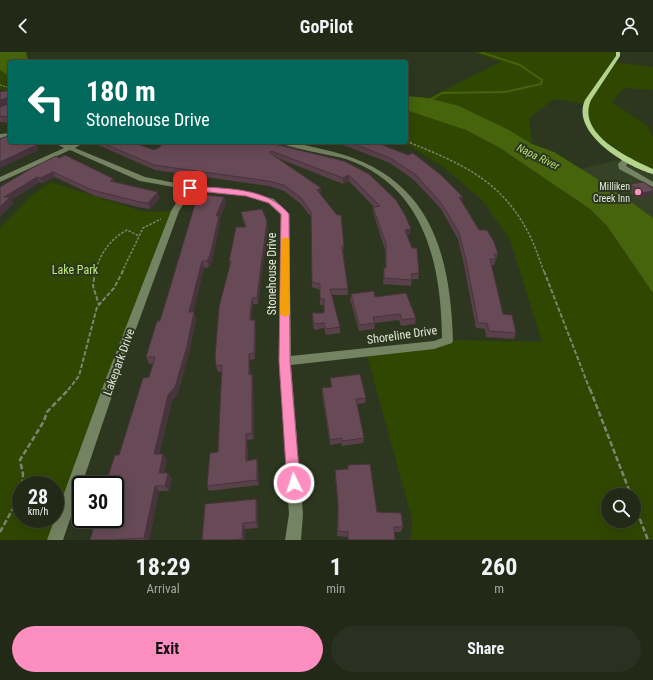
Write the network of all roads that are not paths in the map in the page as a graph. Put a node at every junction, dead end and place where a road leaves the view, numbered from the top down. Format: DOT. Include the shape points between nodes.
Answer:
graph roads {
  1 [pos="618,52"];
  2 [pos="60,144"];
  3 [pos="78,144"];
  4 [pos="290,144"];
  5 [pos="69,148"];
  6 [pos="627,158"];
  7 [pos="653,172"];
  8 [pos="0,180"];
  9 [pos="653,184"];
  10 [pos="190,188"];
  11 [pos="285,361"];
  12 [pos="56,540"];
  13 [pos="293,540"];
  1 -- 6 [label="main road" via="618,56 586,104 585,111 588,126 593,133"];
  2 -- 5 [label="street, Stonehouse Drive"];
  3 -- 5 [label="street"];
  4 -- 11 [label="street, Shoreline Drive" via="366,165 390,179 417,210 430,232 439,256 448,310 448,340 434,345"];
  5 -- 8 [label="street"];
  5 -- 10 [label="street, Stonehouse Drive" via="142,179"];
  6 -- 7 [label="main road"];
  6 -- 9 [label="street" via="622,167"];
  10 -- 11 [label="street, Stonehouse Drive" via="247,194 271,202 285,214"];
  10 -- 12 [label="street, Lakepark Drive" via="175,211 111,381"];
  11 -- 13 [label="street, Stonehouse Drive" via="296,514"];
}
